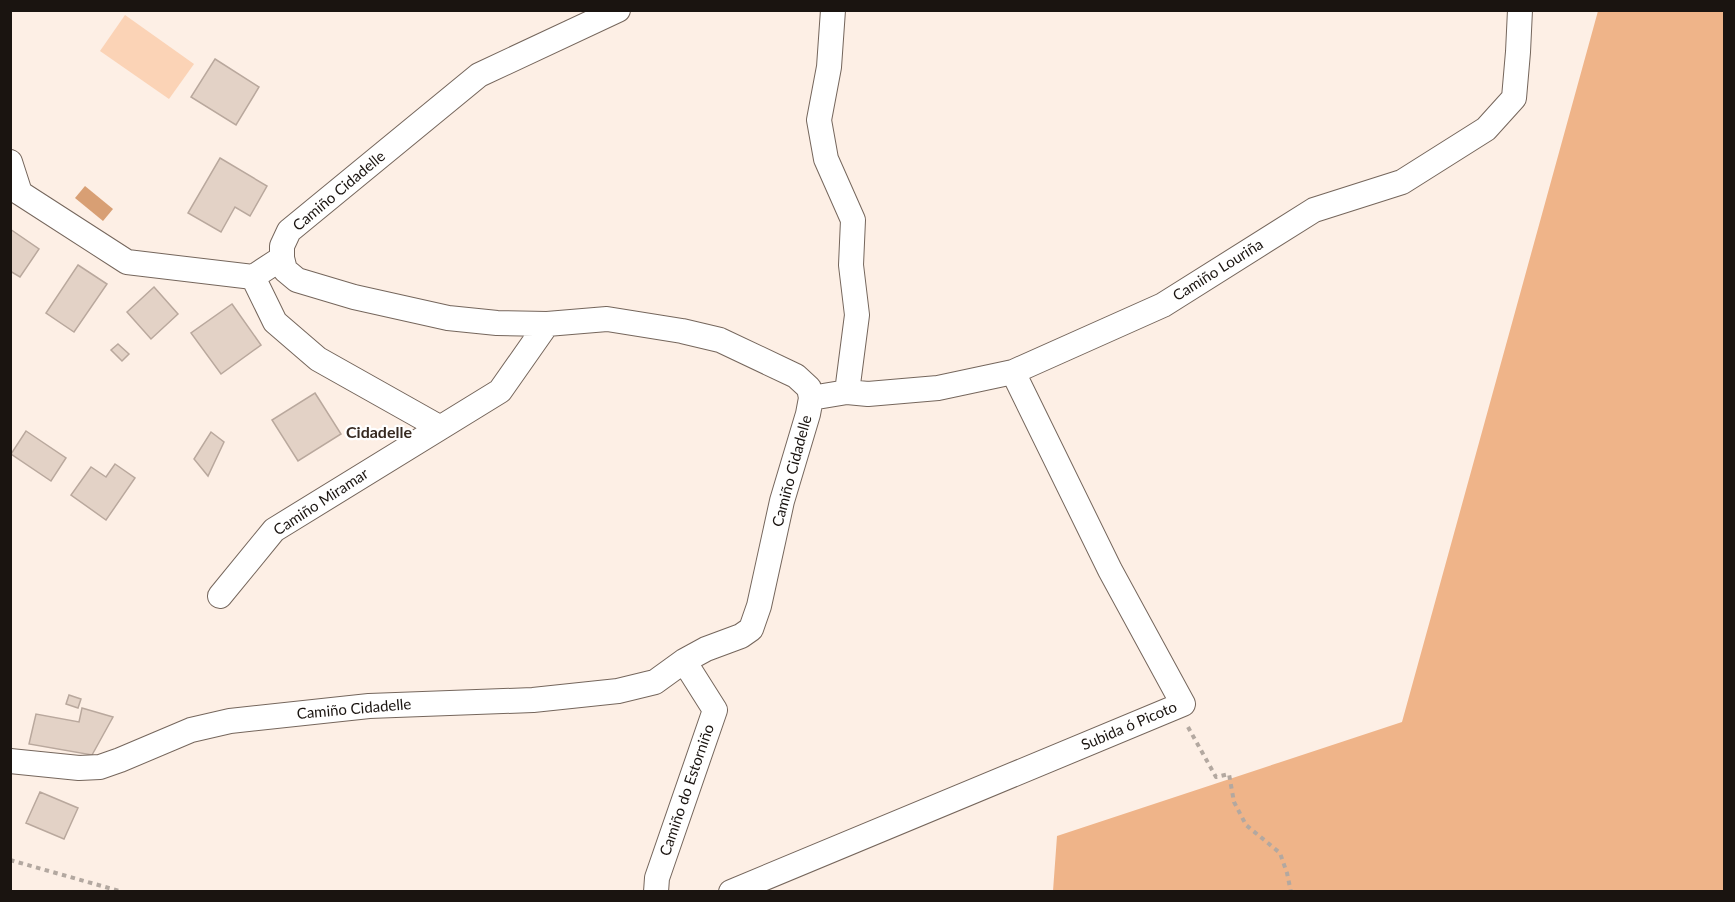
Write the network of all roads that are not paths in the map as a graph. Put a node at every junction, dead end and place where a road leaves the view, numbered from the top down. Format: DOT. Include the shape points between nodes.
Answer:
graph roads {
  1 [pos="618,10"];
  2 [pos="833,10"];
  3 [pos="1520,10"];
  4 [pos="10,162"];
  5 [pos="15,194"];
  6 [pos="282,258"];
  7 [pos="254,277"];
  8 [pos="546,324"];
  9 [pos="1013,372"];
  10 [pos="847,392"];
  11 [pos="811,398"];
  12 [pos="439,427"];
  13 [pos="220,596"];
  14 [pos="684,662"];
  15 [pos="10,761"];
  16 [pos="656,891"];
  17 [pos="731,891"];
  1 -- 6 [label="street, Camiño Cidadelle" via="479,75 289,231 282,246"];
  2 -- 10 [label="street" via="829,67 819,120 826,159 853,220 851,265 857,315"];
  3 -- 9 [label="street, Camiño Louriña" via="1514,98 1486,129 1402,182 1314,210 1163,305"];
  4 -- 5 [label="street"];
  5 -- 7 [label="street" via="127,262"];
  6 -- 7 [label="street"];
  6 -- 8 [label="street, Camiño Cidadelle" via="285,270 297,280 354,297 448,318"];
  7 -- 12 [label="street" via="275,322 318,359"];
  8 -- 11 [label="street, Camiño Cidadelle" via="607,319 720,340 796,376 809,388"];
  8 -- 12 [label="street, Camiño Miramar" via="500,391"];
  9 -- 10 [label="street, Camiño Louriña" via="938,388"];
  9 -- 17 [label="street, Subida ó Picoto" via="1110,570 1183,704"];
  10 -- 11 [label="street, Camiño Louriña"];
  11 -- 14 [label="street, Camiño Cidadelle" via="752,629"];
  12 -- 13 [label="street, Camiño Miramar" via="274,530"];
  14 -- 15 [label="street, Camiño Cidadelle" via="655,682 618,691 533,700 369,706 230,721 191,730 100,767"];
  14 -- 16 [label="street, Camiño do Estorniño" via="715,710 657,878"];
}
